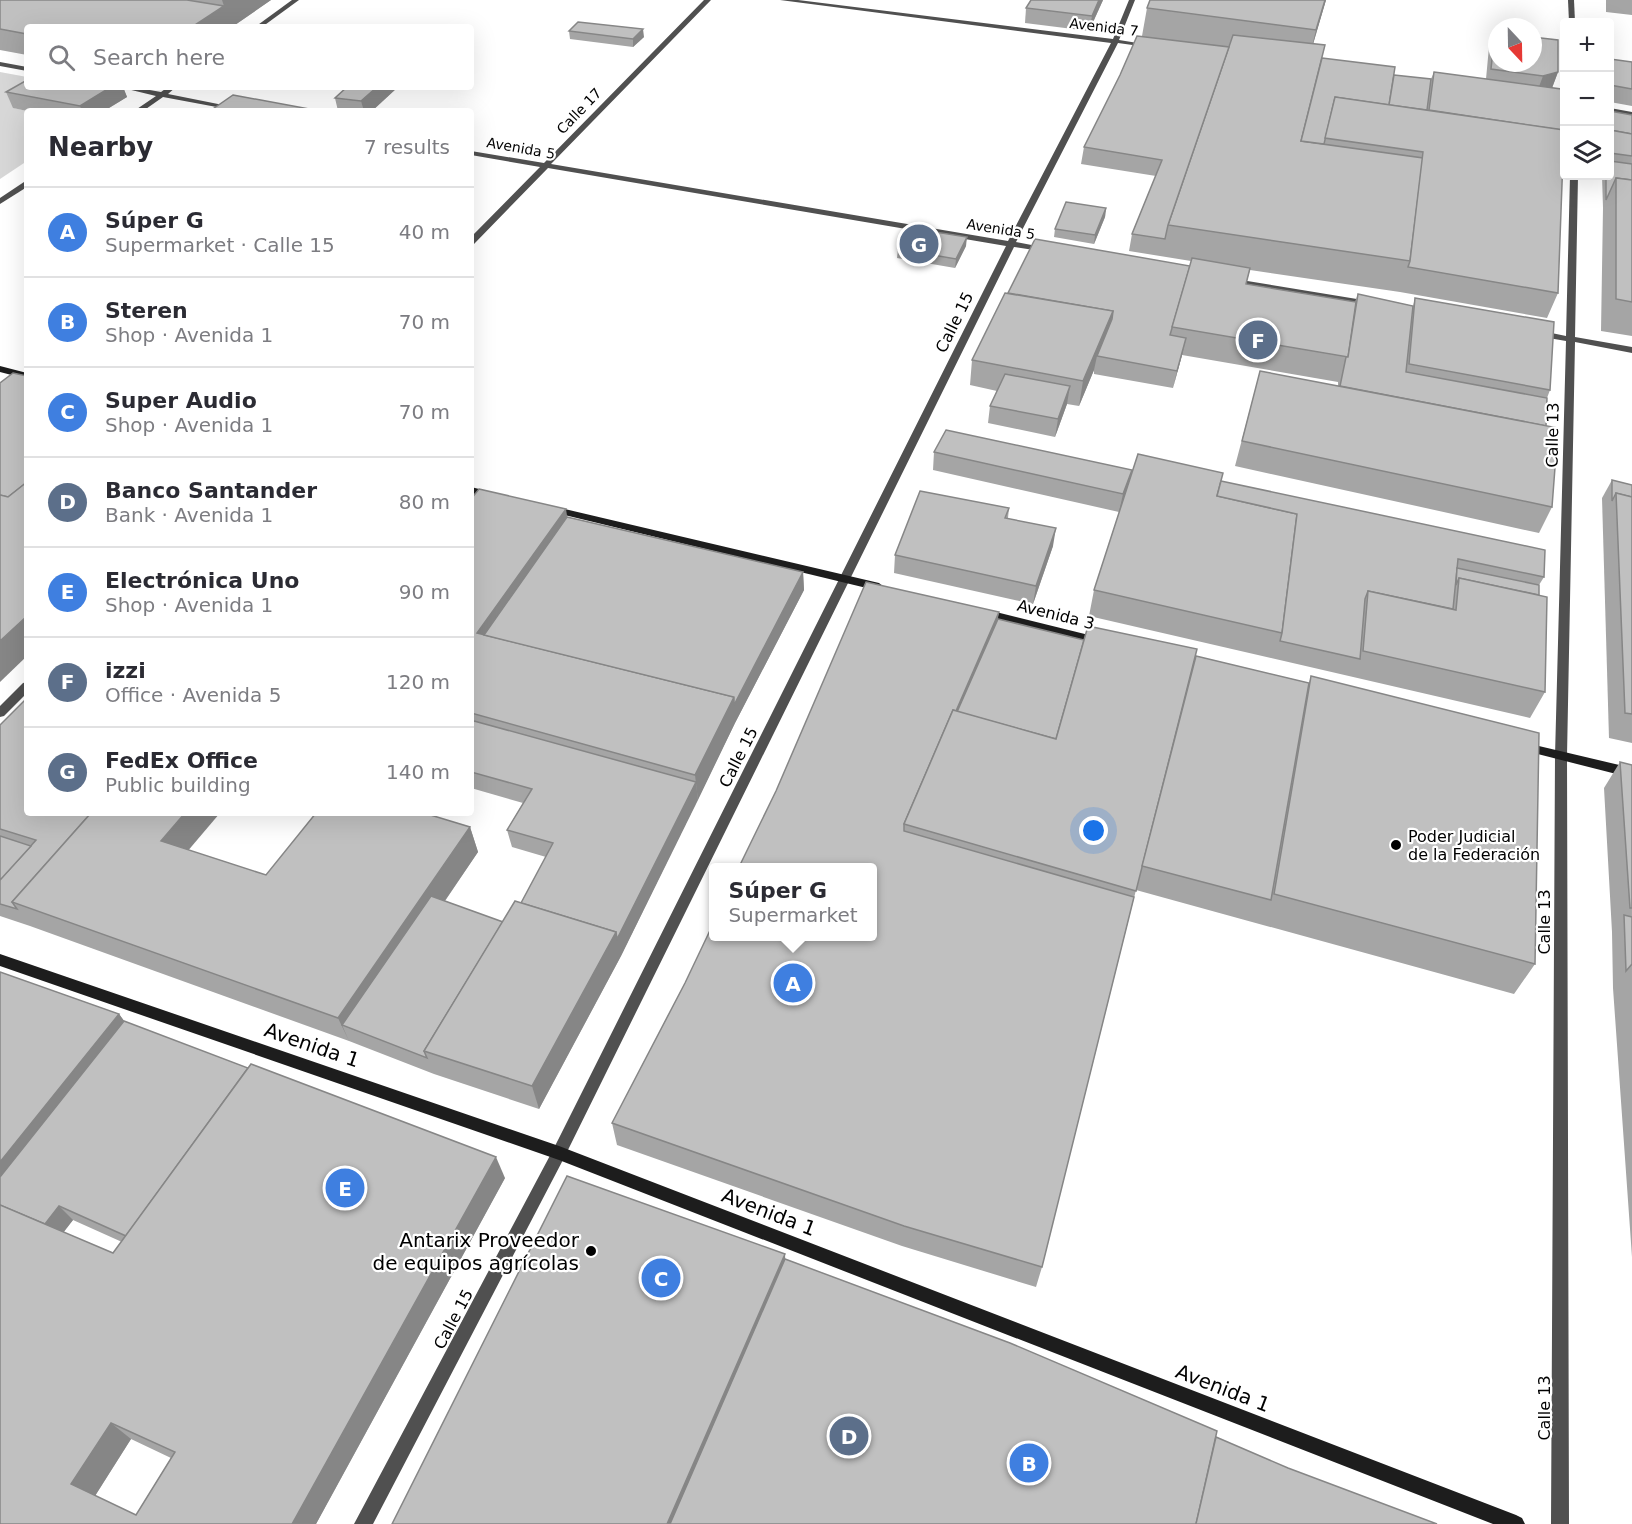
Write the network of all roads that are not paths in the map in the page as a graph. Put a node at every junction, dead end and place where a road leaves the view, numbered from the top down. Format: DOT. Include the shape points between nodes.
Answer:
graph roads {
  1 [pos="296,0"];
  2 [pos="708,0"];
  3 [pos="783,0"];
  4 [pos="1132,0"];
  5 [pos="1571,0"];
  6 [pos="1572,18"];
  7 [pos="262,24"];
  8 [pos="1116,40"];
  9 [pos="1151,45"];
  10 [pos="0,64"];
  11 [pos="24,68"];
  12 [pos="137,90"];
  13 [pos="169,90"];
  14 [pos="162,95"];
  15 [pos="142,108"];
  16 [pos="233,108"];
  17 [pos="1614,111"];
  18 [pos="1632,114"];
  19 [pos="474,154"];
  20 [pos="545,167"];
  21 [pos="1574,180"];
  22 [pos="24,186"];
  23 [pos="0,202"];
  24 [pos="474,239"];
  25 [pos="1011,244"];
  26 [pos="1058,252"];
  27 [pos="1221,279"];
  28 [pos="1384,307"];
  29 [pos="1524,330"];
  30 [pos="1570,338"];
  31 [pos="1632,350"];
  32 [pos="0,369"];
  33 [pos="24,375"];
  34 [pos="474,491"];
  35 [pos="505,498"];
  36 [pos="539,506"];
  37 [pos="845,579"];
  38 [pos="891,590"];
  39 [pos="972,610"];
  40 [pos="1111,644"];
  41 [pos="24,689"];
  42 [pos="0,713"];
  43 [pos="1514,744"];
  44 [pos="1561,756"];
  45 [pos="1632,773"];
  46 [pos="0,960"];
  47 [pos="559,1153"];
  48 [pos="363,1524"];
  49 [pos="1516,1524"];
  50 [pos="1560,1524"];
  1 -- 7 [label="street"];
  2 -- 20 [label="street, Calle 17"];
  3 -- 8 [label="street, Avenida 7"];
  4 -- 8 [label="street, Calle 15"];
  5 -- 6 [label="street"];
  8 -- 9 [label="street, Avenida 7"];
  8 -- 25 [label="street, Calle 15"];
  10 -- 11 [label="street"];
  12 -- 14 [label="street"];
  13 -- 14 [label="street"];
  14 -- 15 [label="street"];
  14 -- 16 [label="street"];
  17 -- 18 [label="street"];
  19 -- 20 [label="street, Avenida 5"];
  20 -- 24 [label="street, Calle 17"];
  20 -- 25 [label="street, Avenida 5"];
  21 -- 30 [label="street, Calle 13"];
  22 -- 23 [label="street"];
  25 -- 26 [label="street, Avenida 5"];
  25 -- 37 [label="street, Calle 15"];
  27 -- 28 [label="street"];
  29 -- 30 [label="street"];
  30 -- 31 [label="street"];
  30 -- 44 [label="street, Calle 13"];
  32 -- 33 [label="main road"];
  34 -- 35 [label="main road"];
  36 -- 37 [label="main road"];
  37 -- 38 [label="main road"];
  37 -- 47 [label="street, Calle 15"];
  39 -- 40 [label="main road, Avenida 3"];
  41 -- 42 [label="street"];
  43 -- 44 [label="main road"];
  44 -- 45 [label="main road"];
  44 -- 50 [label="street, Calle 13"];
  46 -- 47 [label="main road, Avenida 1"];
  47 -- 48 [label="street, Calle 15"];
  47 -- 49 [label="main road, Avenida 1"];
}
